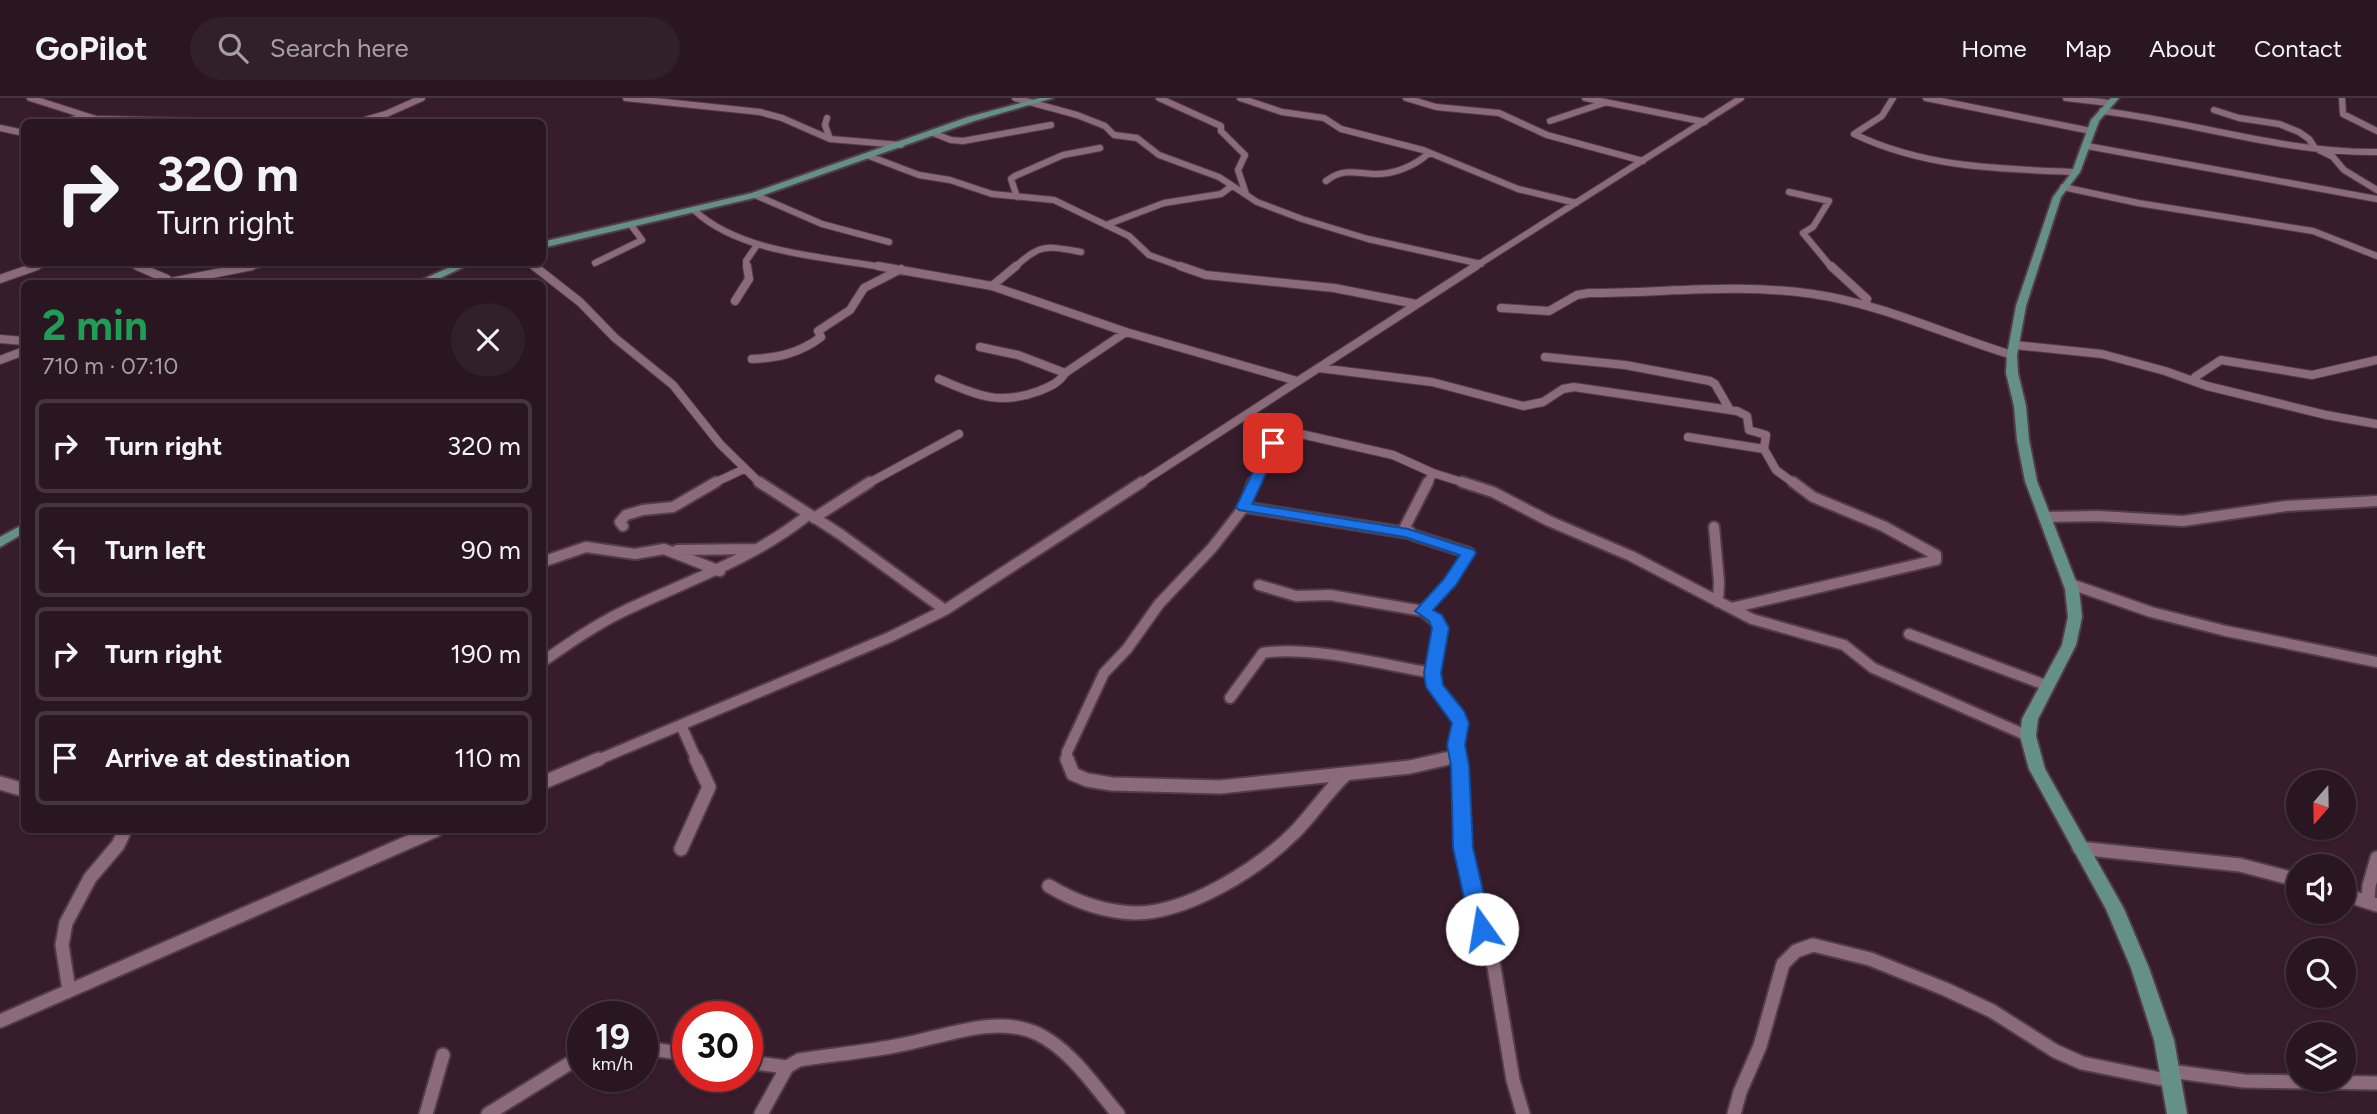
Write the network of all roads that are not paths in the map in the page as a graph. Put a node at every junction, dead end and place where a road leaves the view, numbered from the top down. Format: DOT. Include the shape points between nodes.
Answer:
graph roads {
  1 [pos="30,98"];
  2 [pos="422,98"];
  3 [pos="626,98"];
  4 [pos="1016,98"];
  5 [pos="1049,98"];
  6 [pos="1159,98"];
  7 [pos="1240,98"];
  8 [pos="1406,98"];
  9 [pos="1585,98"];
  10 [pos="1741,98"];
  11 [pos="1893,98"];
  12 [pos="1926,98"];
  13 [pos="2066,98"];
  14 [pos="2342,98"];
  15 [pos="1031,103"];
  16 [pos="1604,103"];
  17 [pos="2109,104"];
  18 [pos="2214,110"];
  19 [pos="84,116"];
  20 [pos="827,118"];
  21 [pos="74,119"];
  22 [pos="104,119"];
  23 [pos="164,119"];
  24 [pos="224,119"];
  25 [pos="368,119"];
  26 [pos="1550,121"];
  27 [pos="1705,122"];
  28 [pos="1051,125"];
  29 [pos="0,128"];
  30 [pos="2091,131"];
  31 [pos="2377,131"];
  32 [pos="21,132"];
  33 [pos="933,133"];
  34 [pos="830,139"];
  35 [pos="901,145"];
  36 [pos="2087,146"];
  37 [pos="1100,148"];
  38 [pos="1888,150"];
  39 [pos="2319,150"];
  40 [pos="1876,152"];
  41 [pos="2377,152"];
  42 [pos="1429,153"];
  43 [pos="869,156"];
  44 [pos="1643,161"];
  45 [pos="2076,172"];
  46 [pos="1326,181"];
  47 [pos="1232,186"];
  48 [pos="2063,187"];
  49 [pos="2377,190"];
  50 [pos="1789,192"];
  51 [pos="1246,194"];
  52 [pos="755,195"];
  53 [pos="1017,197"];
  54 [pos="2377,199"];
  55 [pos="1576,203"];
  56 [pos="695,211"];
  57 [pos="631,225"];
  58 [pos="1106,225"];
  59 [pos="889,242"];
  60 [pos="546,244"];
  61 [pos="757,245"];
  62 [pos="1081,252"];
  63 [pos="2377,256"];
  64 [pos="595,263"];
  65 [pos="1482,264"];
  66 [pos="37,266"];
  67 [pos="136,266"];
  68 [pos="252,266"];
  69 [pos="461,266"];
  70 [pos="534,266"];
  71 [pos="901,269"];
  72 [pos="0,279"];
  73 [pos="167,280"];
  74 [pos="182,280"];
  75 [pos="427,280"];
  76 [pos="992,285"];
  77 [pos="735,301"];
  78 [pos="1416,304"];
  79 [pos="1865,304"];
  80 [pos="1501,308"];
  81 [pos="1126,332"];
  82 [pos="0,339"];
  83 [pos="21,341"];
  84 [pos="980,347"];
  85 [pos="2013,350"];
  86 [pos="21,352"];
  87 [pos="1545,357"];
  88 [pos="752,359"];
  89 [pos="0,360"];
  90 [pos="2377,360"];
  91 [pos="1319,368"];
  92 [pos="1065,373"];
  93 [pos="939,379"];
  94 [pos="1297,381"];
  95 [pos="2194,382"];
  96 [pos="1730,410"];
  97 [pos="2377,424"];
  98 [pos="959,434"];
  99 [pos="1688,437"];
  100 [pos="1764,449"];
  101 [pos="744,469"];
  102 [pos="1433,473"];
  103 [pos="2377,501"];
  104 [pos="1244,507"];
  105 [pos="811,516"];
  106 [pos="2046,517"];
  107 [pos="623,526"];
  108 [pos="1714,527"];
  109 [pos="21,530"];
  110 [pos="1408,533"];
  111 [pos="0,543"];
  112 [pos="762,549"];
  113 [pos="672,550"];
  114 [pos="546,561"];
  115 [pos="720,571"];
  116 [pos="2071,584"];
  117 [pos="1259,585"];
  118 [pos="1718,602"];
  119 [pos="1731,608"];
  120 [pos="945,610"];
  121 [pos="1423,611"];
  122 [pos="1909,634"];
  123 [pos="546,659"];
  124 [pos="2377,662"];
  125 [pos="1433,673"];
  126 [pos="2048,686"];
  127 [pos="1230,698"];
  128 [pos="681,725"];
  129 [pos="2028,736"];
  130 [pos="1457,752"];
  131 [pos="1344,776"];
  132 [pos="546,781"];
  133 [pos="0,783"];
  134 [pos="21,789"];
  135 [pos="124,833"];
  136 [pos="429,833"];
  137 [pos="2079,848"];
  138 [pos="681,849"];
  139 [pos="2377,858"];
  140 [pos="2286,877"];
  141 [pos="1049,886"];
  142 [pos="2372,904"];
  143 [pos="69,990"];
  144 [pos="0,1021"];
  145 [pos="443,1055"];
  146 [pos="763,1064"];
  147 [pos="567,1065"];
  148 [pos="787,1068"];
  149 [pos="2170,1076"];
  150 [pos="2377,1083"];
  151 [pos="426,1114"];
  152 [pos="488,1114"];
  153 [pos="761,1114"];
  154 [pos="1118,1114"];
  155 [pos="1523,1114"];
  156 [pos="1734,1114"];
  157 [pos="2177,1114"];
  1 -- 19 [label="street"];
  2 -- 25 [label="street"];
  3 -- 34 [label="street" via="760,112"];
  4 -- 15 [label="street"];
  5 -- 15 [label="main road"];
  6 -- 51 [label="street" via="1221,125 1245,155 1238,170"];
  7 -- 42 [label="street" via="1282,112 1319,116 1341,129"];
  8 -- 44 [label="street" via="1436,107 1499,113 1547,135"];
  9 -- 16 [label="street"];
  10 -- 27 [label="street"];
  11 -- 38 [label="street" via="1882,116 1854,134"];
  12 -- 30 [label="street"];
  13 -- 17 [label="street"];
  14 -- 31 [label="street" via="2343,114"];
  15 -- 33 [label="main road"];
  15 -- 47 [label="street" via="1077,115 1105,126 1114,135 1137,138 1160,155 1205,170"];
  16 -- 26 [label="street"];
  16 -- 27 [label="street"];
  17 -- 30 [label="main road"];
  17 -- 39 [label="street" via="2268,144"];
  18 -- 39 [label="street" via="2287,127 2306,136"];
  19 -- 21 [label="street"];
  19 -- 22 [label="street"];
  20 -- 34 [label="street"];
  23 -- 24 [label="street"];
  27 -- 44 [label="street"];
  28 -- 33 [label="street" via="963,141"];
  29 -- 32 [label="street"];
  30 -- 36 [label="main road"];
  33 -- 35 [label="main road"];
  34 -- 35 [label="street"];
  35 -- 43 [label="main road"];
  36 -- 45 [label="main road"];
  36 -- 54 [label="street"];
  37 -- 53 [label="street" via="1063,155 1015,176"];
  38 -- 40 [label="street"];
  38 -- 45 [label="street" via="1949,162"];
  39 -- 41 [label="street"];
  39 -- 49 [label="street"];
  42 -- 46 [label="street" via="1383,173 1349,169"];
  42 -- 55 [label="street" via="1518,188"];
  43 -- 52 [label="main road"];
  43 -- 53 [label="street" via="919,175"];
  44 -- 55 [label="street"];
  45 -- 48 [label="main road"];
  47 -- 51 [label="street"];
  47 -- 58 [label="street" via="1221,194 1164,203"];
  48 -- 63 [label="street" via="2300,228"];
  48 -- 85 [label="main road" via="2021,306"];
  50 -- 79 [label="street" via="1829,201 1803,233 1838,275 1867,299"];
  51 -- 65 [label="street" via="1257,202 1355,236"];
  52 -- 56 [label="main road"];
  52 -- 59 [label="street" via="822,224"];
  53 -- 58 [label="street" via="1055,200"];
  55 -- 65 [label="street"];
  56 -- 57 [label="main road"];
  56 -- 61 [label="street" via="709,224"];
  57 -- 60 [label="main road"];
  57 -- 64 [label="street" via="642,240"];
  58 -- 78 [label="street" via="1129,236 1149,255 1206,275 1334,288"];
  61 -- 71 [label="street"];
  61 -- 77 [label="street" via="746,261 749,279"];
  62 -- 76 [label="street" via="1045,247"];
  65 -- 78 [label="street"];
  66 -- 72 [label="street"];
  67 -- 73 [label="street"];
  68 -- 74 [label="street"];
  69 -- 75 [label="main road"];
  70 -- 101 [label="street" via="673,385"];
  71 -- 76 [label="street"];
  71 -- 88 [label="street" via="864,288 850,310 818,331 821,337 809,346 788,355"];
  76 -- 81 [label="street"];
  78 -- 91 [label="street"];
  79 -- 80 [label="street" via="1810,293 1737,289 1589,293 1549,311"];
  79 -- 85 [label="street"];
  81 -- 92 [label="street"];
  81 -- 94 [label="street"];
  82 -- 83 [label="street"];
  84 -- 92 [label="street"];
  85 -- 95 [label="street" via="2102,354"];
  85 -- 106 [label="main road" via="2012,373 2031,481"];
  86 -- 89 [label="street"];
  87 -- 96 [label="street" via="1625,365 1713,382"];
  90 -- 95 [label="street" via="2312,375 2221,360"];
  91 -- 94 [label="street"];
  91 -- 96 [label="street" via="1432,382 1523,406 1574,387"];
  92 -- 93 [label="street" via="1059,382 1005,401 990,400"];
  94 -- 120 [label="street"];
  95 -- 97 [label="street"];
  96 -- 100 [label="street" via="1747,416 1750,431 1766,435"];
  98 -- 105 [label="street"];
  99 -- 100 [label="street"];
  100 -- 119 [label="street" via="1776,470 1813,497 1883,526 1936,558"];
  101 -- 105 [label="street" via="766,489"];
  101 -- 107 [label="street" via="673,507 626,515 620,522"];
  102 -- 104 [label="street" via="1368,447 1284,432 1273,443"];
  102 -- 110 [label="street" via="1405,527"];
  102 -- 118 [label="street" via="1493,492"];
  103 -- 106 [label="street" via="2286,506 2183,521"];
  104 -- 110 [label="street"];
  104 -- 131 [label="street" via="1104,673 1067,752 1067,764 1077,776 1099,783 1140,787 1218,787"];
  105 -- 112 [label="street"];
  105 -- 120 [label="street"];
  106 -- 116 [label="main road"];
  108 -- 118 [label="street" via="1721,582"];
  109 -- 111 [label="main road"];
  110 -- 121 [label="street" via="1469,553"];
  112 -- 113 [label="street"];
  112 -- 115 [label="street"];
  113 -- 114 [label="street" via="635,554 586,547"];
  113 -- 115 [label="street"];
  115 -- 123 [label="street" via="623,611"];
  116 -- 124 [label="street" via="2225,631"];
  116 -- 126 [label="main road" via="2075,617 2069,645"];
  117 -- 121 [label="street" via="1296,597 1330,594"];
  118 -- 119 [label="street"];
  119 -- 129 [label="street" via="1783,629 1844,645 1873,668"];
  120 -- 128 [label="street"];
  121 -- 125 [label="street" via="1436,619 1440,628"];
  122 -- 126 [label="street"];
  125 -- 127 [label="street" via="1269,649"];
  125 -- 130 [label="street" via="1435,687 1458,715"];
  126 -- 129 [label="main road" via="2030,719"];
  128 -- 132 [label="street"];
  128 -- 138 [label="street" via="709,788"];
  129 -- 137 [label="main road" via="2037,769"];
  130 -- 131 [label="street" via="1426,764"];
  130 -- 155 [label="street" via="1463,848 1494,967"];
  131 -- 141 [label="street" via="1296,831 1256,863 1167,907 1144,913 1128,911 1066,897"];
  133 -- 134 [label="street"];
  135 -- 143 [label="street" via="93,874 63,931"];
  136 -- 143 [label="street"];
  137 -- 140 [label="street" via="2240,865"];
  137 -- 149 [label="main road" via="2115,909 2140,968 2164,1040"];
  139 -- 142 [label="street" via="2369,886"];
  143 -- 144 [label="street"];
  145 -- 151 [label="street"];
  146 -- 148 [label="street"];
  147 -- 152 [label="street"];
  148 -- 153 [label="street"];
  148 -- 154 [label="street" via="799,1060 965,1032 1021,1028 1052,1043"];
  149 -- 150 [label="street"];
  149 -- 156 [label="street" via="2081,1063 1942,987 1849,953 1803,946 1783,964 1760,1046"];
  149 -- 157 [label="main road"];
}
